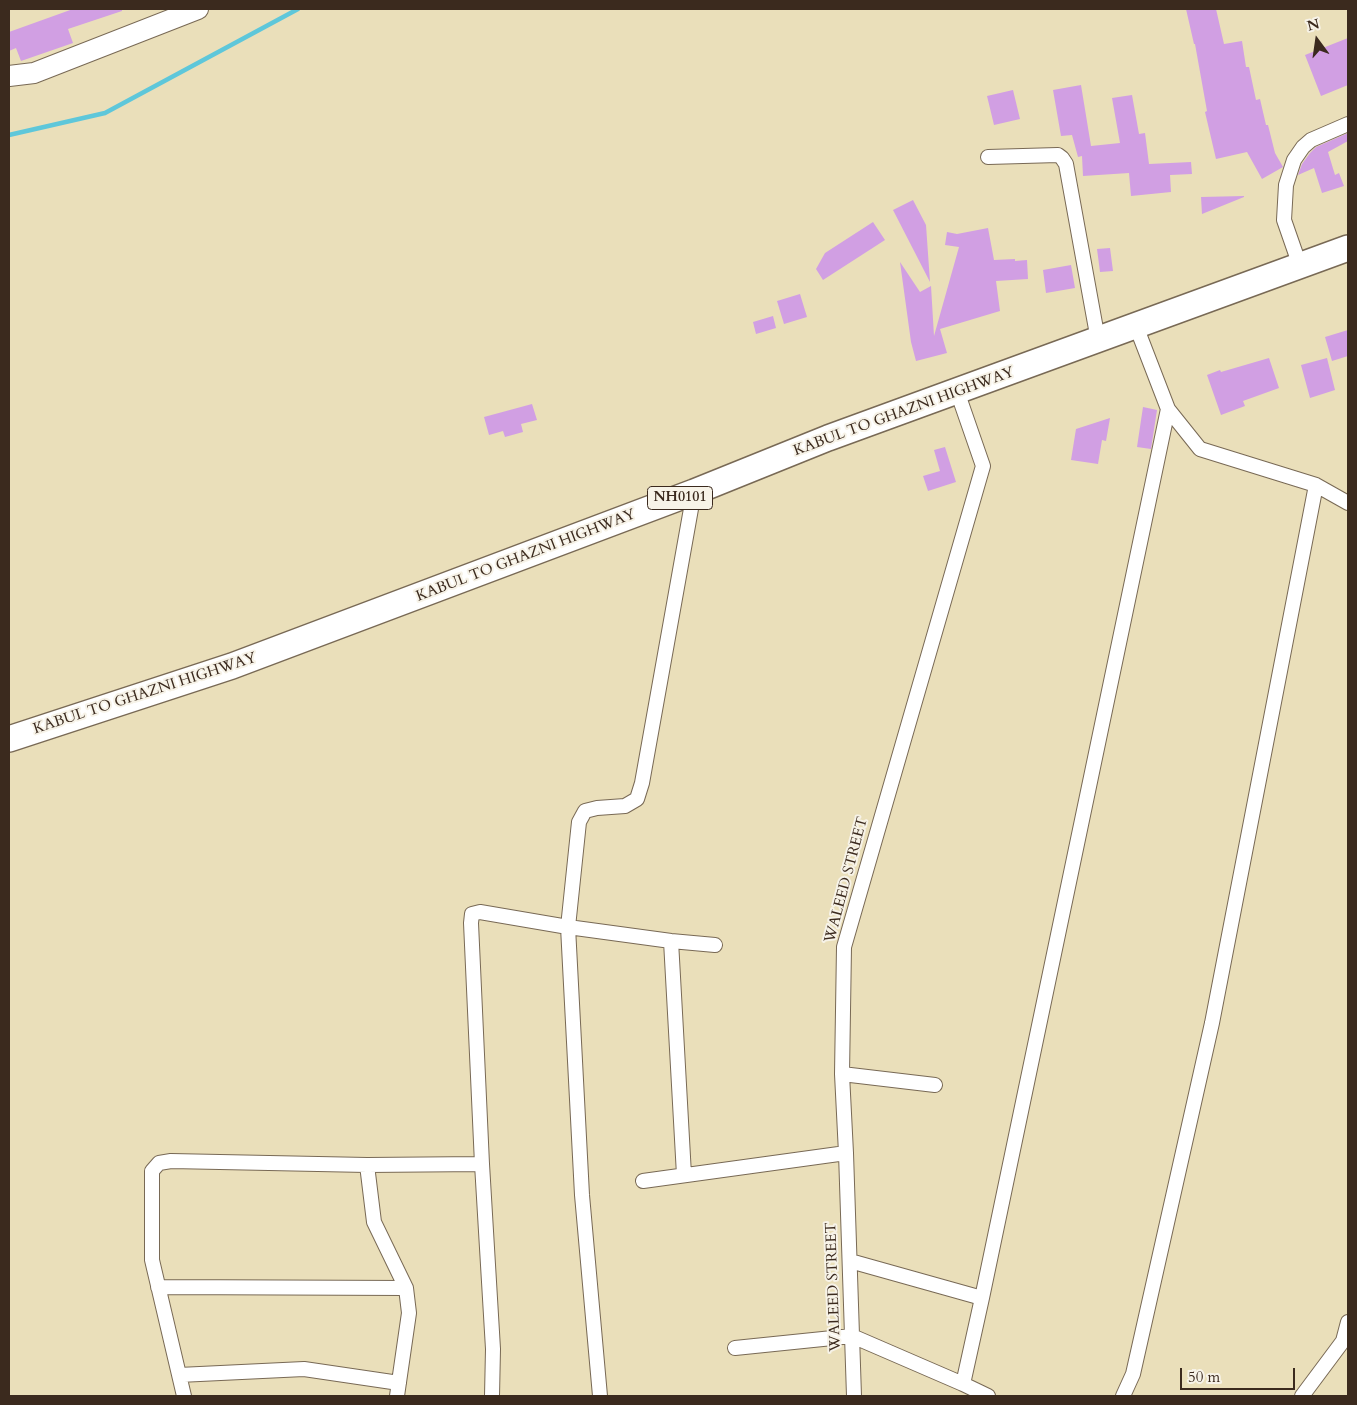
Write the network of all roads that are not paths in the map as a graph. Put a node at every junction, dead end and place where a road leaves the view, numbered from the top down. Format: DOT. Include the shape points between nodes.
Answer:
graph roads {
  1 [pos="198,9"];
  2 [pos="9,76"];
  3 [pos="1348,124"];
  4 [pos="988,157"];
  5 [pos="1348,248"];
  6 [pos="1300,266"];
  7 [pos="1136,326"];
  8 [pos="1098,340"];
  9 [pos="957,391"];
  10 [pos="1168,409"];
  11 [pos="1316,485"];
  12 [pos="694,492"];
  13 [pos="1348,503"];
  14 [pos="9,739"];
  15 [pos="568,928"];
  16 [pos="671,941"];
  17 [pos="715,945"];
  18 [pos="842,1074"];
  19 [pos="935,1085"];
  20 [pos="846,1153"];
  21 [pos="367,1164"];
  22 [pos="482,1164"];
  23 [pos="684,1176"];
  24 [pos="643,1181"];
  25 [pos="850,1261"];
  26 [pos="158,1287"];
  27 [pos="406,1288"];
  28 [pos="982,1298"];
  29 [pos="1348,1322"];
  30 [pos="852,1336"];
  31 [pos="736,1348"];
  32 [pos="179,1375"];
  33 [pos="962,1384"];
  34 [pos="398,1390"];
  35 [pos="184,1396"];
  36 [pos="492,1396"];
  37 [pos="600,1396"];
  38 [pos="854,1396"];
  39 [pos="988,1396"];
  40 [pos="1123,1396"];
  41 [pos="1302,1396"];
  1 -- 2 [label="street" via="34,73"];
  3 -- 6 [label="street" via="1310,140 1294,160 1286,185 1284,220"];
  4 -- 8 [label="street" via="1058,155 1066,164"];
  5 -- 6 [label="highway, KABUL TO GHAZNI HIGHWAY / NH0101"];
  6 -- 7 [label="highway, KABUL TO GHAZNI HIGHWAY / NH0101"];
  7 -- 8 [label="highway, KABUL TO GHAZNI HIGHWAY / NH0101"];
  7 -- 10 [label="street"];
  8 -- 9 [label="highway, KABUL TO GHAZNI HIGHWAY / NH0101"];
  9 -- 12 [label="highway, KABUL TO GHAZNI HIGHWAY / NH0101"];
  9 -- 18 [label="street, WALEED STREET" via="983,466 844,947"];
  10 -- 11 [label="street" via="1200,449"];
  10 -- 28 [label="street"];
  11 -- 13 [label="street"];
  11 -- 40 [label="street" via="1212,1023 1133,1374"];
  12 -- 14 [label="highway, KABUL TO GHAZNI HIGHWAY / NH0101" via="232,666"];
  12 -- 15 [label="street" via="642,783 637,799 626,806 585,811 579,822"];
  15 -- 16 [label="street"];
  15 -- 22 [label="street" via="480,912 472,914"];
  15 -- 37 [label="street" via="582,1194"];
  16 -- 17 [label="street"];
  16 -- 23 [label="street"];
  18 -- 19 [label="street"];
  18 -- 20 [label="street, WALEED STREET"];
  20 -- 23 [label="street"];
  20 -- 25 [label="street, WALEED STREET"];
  21 -- 22 [label="street"];
  21 -- 26 [label="street" via="159,1163 152,1171 152,1260"];
  21 -- 27 [label="street" via="374,1222"];
  22 -- 36 [label="street" via="493,1349"];
  23 -- 24 [label="street"];
  25 -- 28 [label="street"];
  25 -- 30 [label="street, WALEED STREET"];
  26 -- 27 [label="street"];
  26 -- 32 [label="street"];
  27 -- 34 [label="street" via="409,1313"];
  28 -- 33 [label="street"];
  29 -- 41 [label="street" via="1343,1341"];
  30 -- 31 [label="street"];
  30 -- 33 [label="street"];
  30 -- 38 [label="street, WALEED STREET"];
  32 -- 34 [label="street" via="304,1369"];
  32 -- 35 [label="street"];
  33 -- 39 [label="street"];
}
